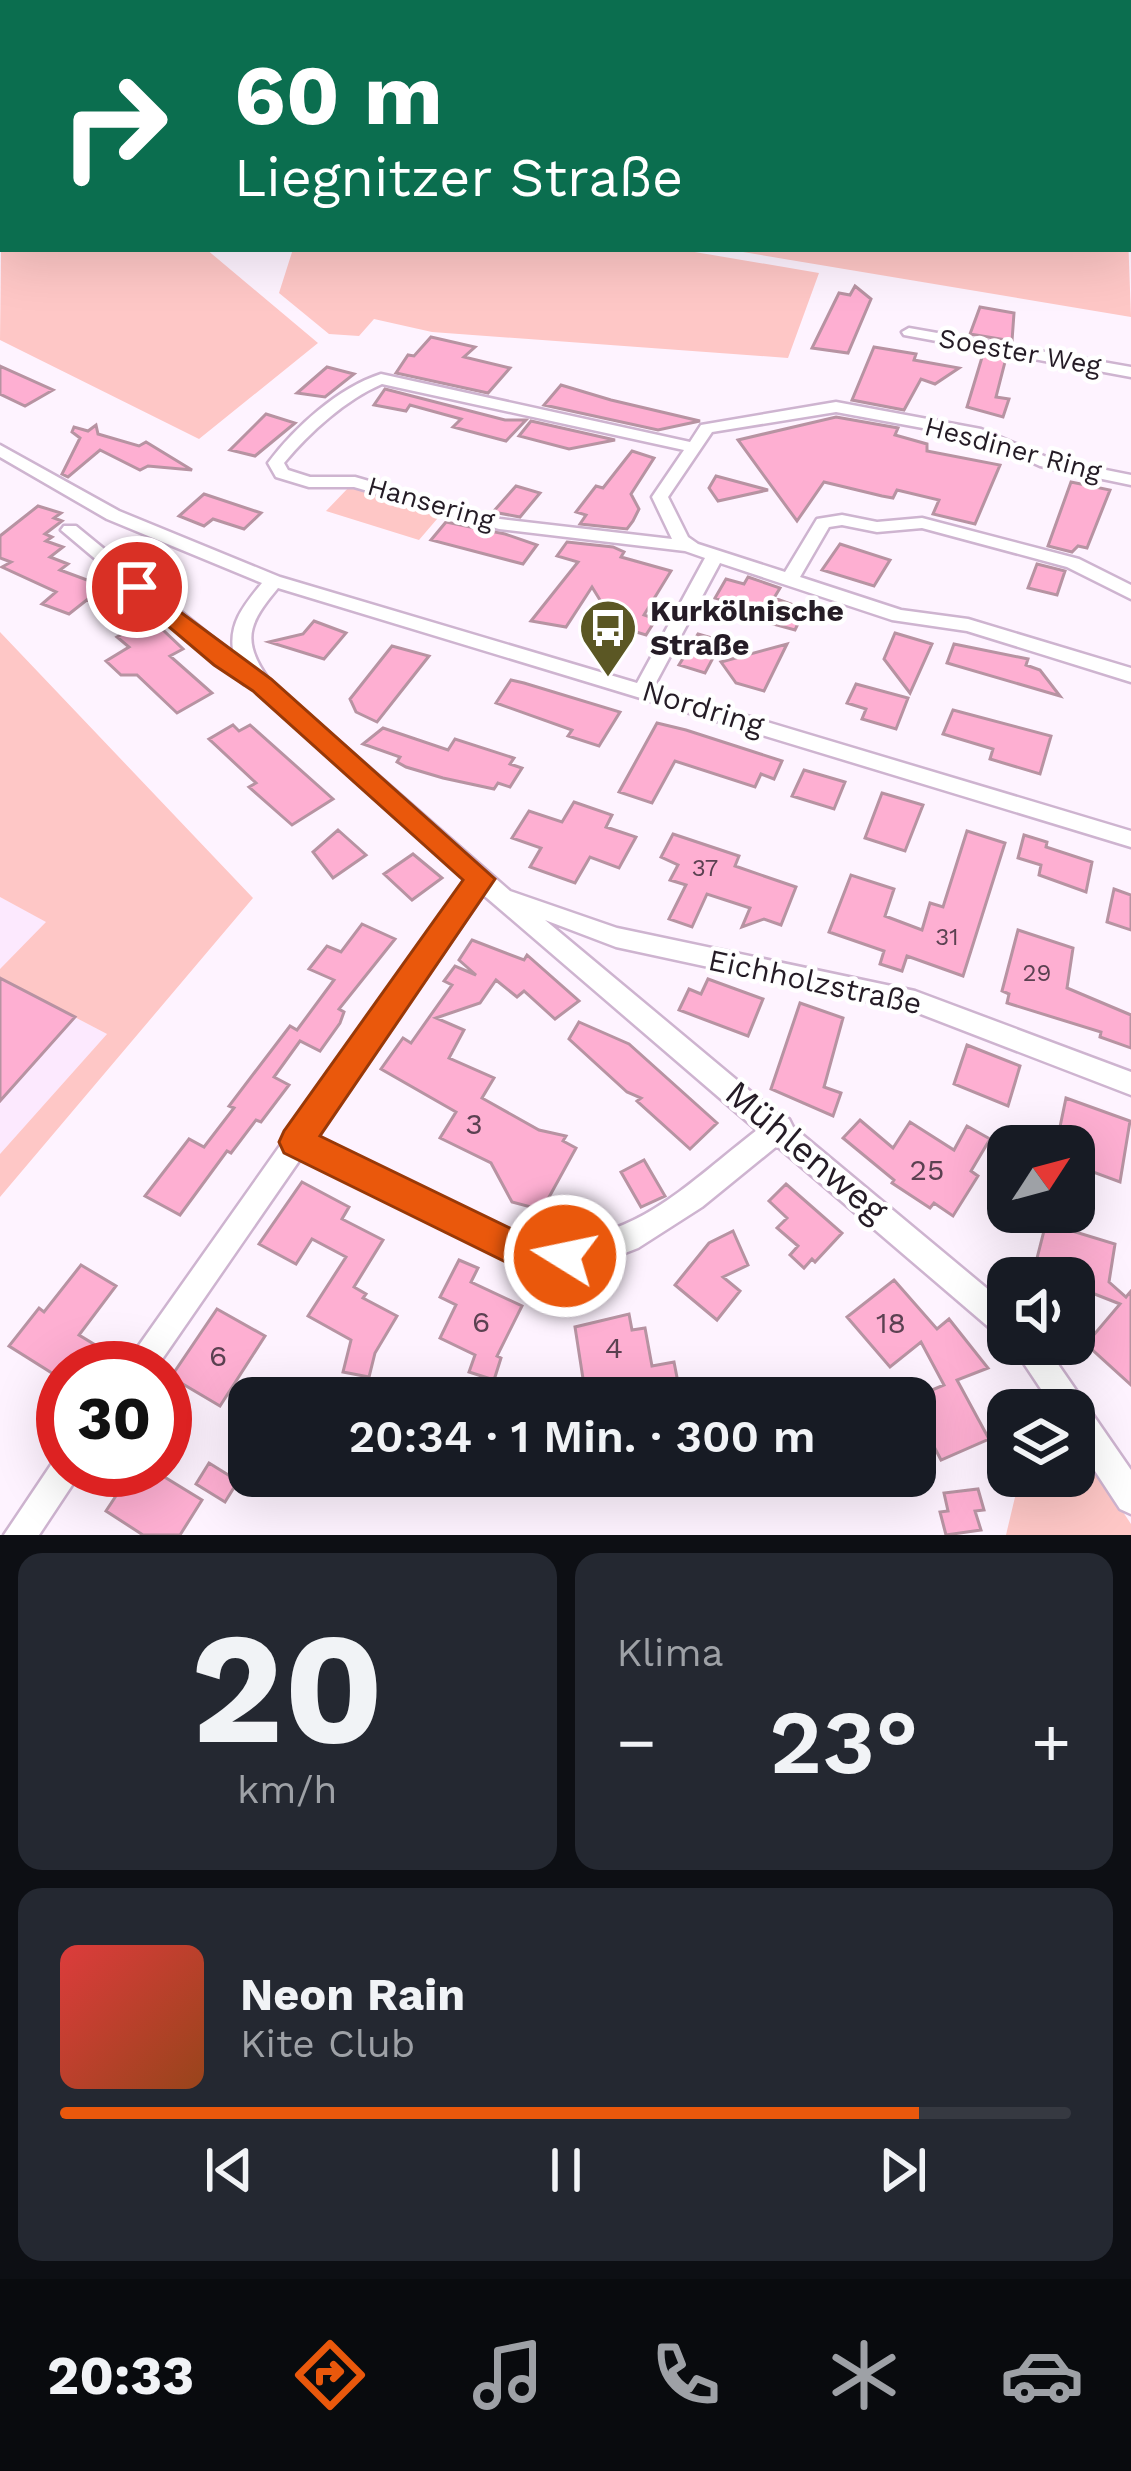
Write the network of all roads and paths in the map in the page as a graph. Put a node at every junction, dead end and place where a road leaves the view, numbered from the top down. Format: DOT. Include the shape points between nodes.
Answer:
graph roads {
  1 [pos="909,332"];
  2 [pos="1131,372"];
  3 [pos="691,447"];
  4 [pos="0,450"];
  5 [pos="1131,480"];
  6 [pos="70,530"];
  7 [pos="687,546"];
  8 [pos="715,556"];
  9 [pos="790,580"];
  10 [pos="274,581"];
  11 [pos="1131,593"];
  12 [pos="1131,675"];
  13 [pos="262,685"];
  14 [pos="643,689"];
  15 [pos="1131,839"];
  16 [pos="488,885"];
  17 [pos="616,937"];
  18 [pos="603,982"];
  19 [pos="1131,1084"];
  20 [pos="780,1128"];
  21 [pos="296,1142"];
  22 [pos="987,1307"];
  23 [pos="157,1341"];
  24 [pos="1095,1444"];
  25 [pos="47,1497"];
  26 [pos="1131,1498"];
  27 [pos="20,1535"];
  1 -- 2 [label="street, Soester Weg"];
  3 -- 5 [label="street, Hesdiner Ring" via="712,427 836,407 981,434 1046,464"];
  3 -- 7 [label="street" via="660,497"];
  3 -- 7 [label="street, Hansering" via="381,380 322,417 276,463 309,482 355,482 499,524"];
  4 -- 10 [label="street" via="113,514"];
  6 -- 13 [label="street, Mühlenweg"];
  7 -- 8 [label="street"];
  8 -- 9 [label="street"];
  8 -- 14 [label="street"];
  9 -- 11 [label="street" via="823,523 915,522 1073,563"];
  9 -- 12 [label="street"];
  10 -- 13 [label="street, Mühlenweg" via="239,634 243,658"];
  10 -- 14 [label="street, Nordring"];
  13 -- 16 [label="street, Mühlenweg"];
  14 -- 15 [label="street, Nordring"];
  16 -- 17 [label="street, Eichholzstraße"];
  16 -- 18 [label="street, Mühlenweg"];
  16 -- 21 [label="street"];
  17 -- 18 [label="street" via="594,951"];
  17 -- 19 [label="street, Eichholzstraße" via="914,1001"];
  18 -- 20 [label="street, Mühlenweg"];
  20 -- 21 [label="street" via="637,1236 550,1257 522,1252"];
  20 -- 22 [label="street, Mühlenweg"];
  21 -- 23 [label="street"];
  24 -- 26 [label="street"];
  25 -- 27 [label="street"];
}
